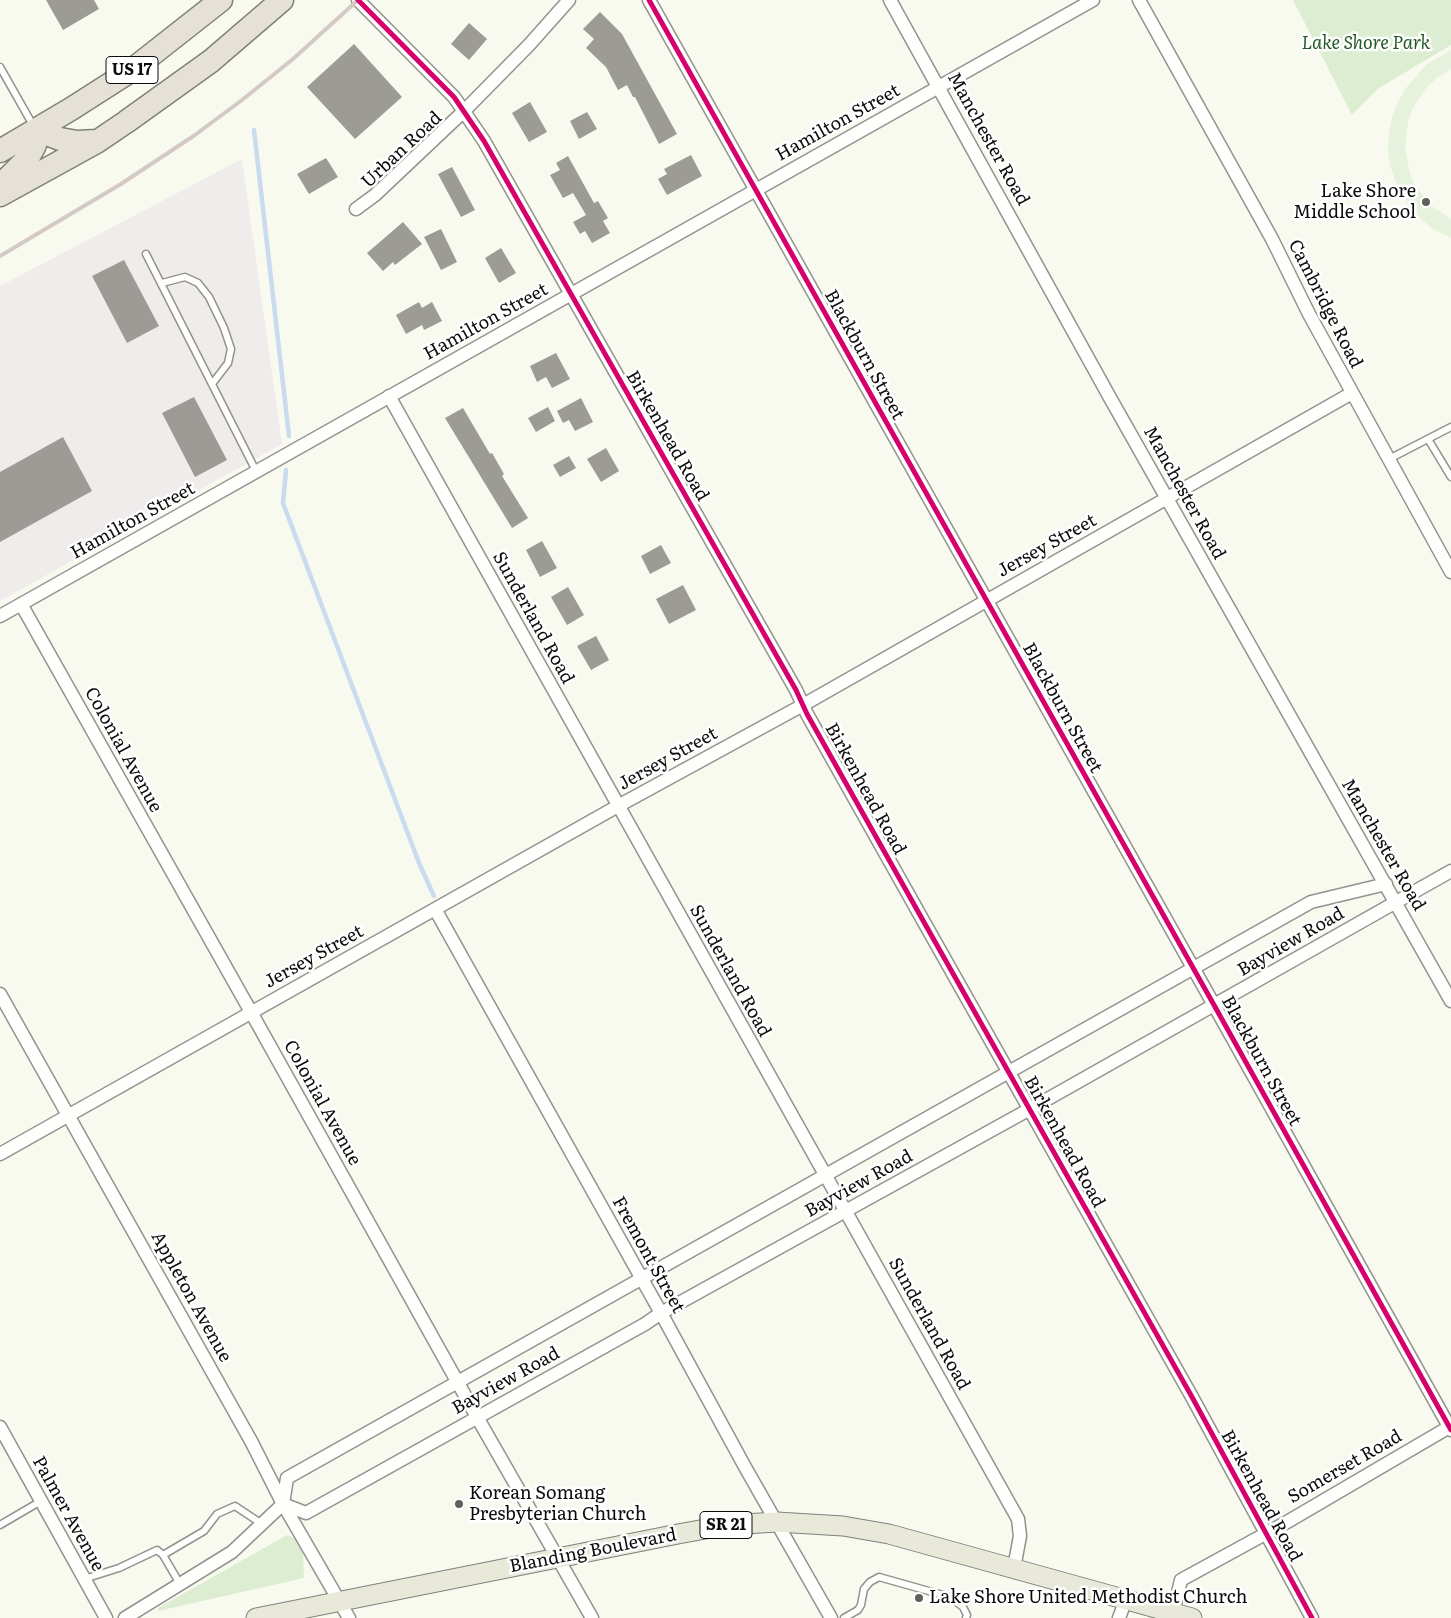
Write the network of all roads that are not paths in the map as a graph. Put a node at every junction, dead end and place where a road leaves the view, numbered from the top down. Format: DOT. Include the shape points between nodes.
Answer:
graph roads {
  1 [pos="220,0"];
  2 [pos="282,0"];
  3 [pos="358,0"];
  4 [pos="569,0"];
  5 [pos="649,0"];
  6 [pos="890,0"];
  7 [pos="1093,0"];
  8 [pos="1139,0"];
  9 [pos="0,67"];
  10 [pos="939,86"];
  11 [pos="464,111"];
  12 [pos="36,130"];
  13 [pos="98,141"];
  14 [pos="0,151"];
  15 [pos="0,186"];
  16 [pos="755,190"];
  17 [pos="0,195"];
  18 [pos="356,210"];
  19 [pos="146,254"];
  20 [pos="162,283"];
  21 [pos="571,294"];
  22 [pos="212,384"];
  23 [pos="1352,393"];
  24 [pos="389,396"];
  25 [pos="1451,427"];
  26 [pos="1428,439"];
  27 [pos="1389,459"];
  28 [pos="256,471"];
  29 [pos="1451,477"];
  30 [pos="1168,498"];
  31 [pos="1451,572"];
  32 [pos="986,600"];
  33 [pos="21,604"];
  34 [pos="0,616"];
  35 [pos="803,705"];
  36 [pos="618,806"];
  37 [pos="1451,871"];
  38 [pos="1386,884"];
  39 [pos="1396,902"];
  40 [pos="435,909"];
  41 [pos="1193,970"];
  42 [pos="0,994"];
  43 [pos="1451,1001"];
  44 [pos="1214,1005"];
  45 [pos="251,1012"];
  46 [pos="1009,1073"];
  47 [pos="1030,1109"];
  48 [pos="68,1116"];
  49 [pos="0,1154"];
  50 [pos="825,1176"];
  51 [pos="845,1212"];
  52 [pos="641,1280"];
  53 [pos="661,1313"];
  54 [pos="456,1381"];
  55 [pos="477,1417"];
  56 [pos="0,1427"];
  57 [pos="1450,1427"];
  58 [pos="41,1501"];
  59 [pos="283,1504"];
  60 [pos="777,1522"];
  61 [pos="0,1524"];
  62 [pos="262,1524"];
  63 [pos="1266,1533"];
  64 [pos="162,1555"];
  65 [pos="558,1558"];
  66 [pos="1014,1568"];
  67 [pos="84,1580"];
  68 [pos="180,1584"];
  69 [pos="1126,1599"];
  70 [pos="340,1601"];
  71 [pos="1173,1613"];
  72 [pos="106,1618"];
  73 [pos="125,1618"];
  74 [pos="256,1618"];
  75 [pos="349,1618"];
  76 [pos="592,1618"];
  77 [pos="831,1618"];
  78 [pos="844,1618"];
  79 [pos="966,1618"];
  80 [pos="1119,1618"];
  81 [pos="1192,1618"];
  82 [pos="1312,1618"];
  1 -- 12 [label="highway, US 17" via="132,70"];
  2 -- 13 [label="highway, US 17" via="211,61"];
  3 -- 11 [label="street, Birkenhead Road"];
  4 -- 11 [label="street, Urban Road"];
  5 -- 16 [label="street, Blackburn Street"];
  6 -- 10 [label="street, Manchester Road"];
  7 -- 10 [label="street, Hamilton Street"];
  8 -- 23 [label="street, Cambridge Road" via="1272,239"];
  9 -- 12 [label="lane"];
  10 -- 16 [label="street, Hamilton Street"];
  10 -- 30 [label="street, Manchester Road"];
  11 -- 18 [label="street, Urban Road"];
  11 -- 21 [label="street, Birkenhead Road"];
  12 -- 13 [label="highway" via="60,140"];
  12 -- 14 [label="highway, US 17"];
  12 -- 15 [label="highway" via="35,145 28,158"];
  13 -- 17 [label="highway, US 17"];
  16 -- 21 [label="street, Hamilton Street"];
  16 -- 32 [label="street, Blackburn Street"];
  19 -- 20 [label="lane"];
  20 -- 22 [label="lane"];
  20 -- 22 [label="lane" via="185,277 198,283 209,297 231,350 228,363"];
  21 -- 24 [label="street, Hamilton Street"];
  21 -- 35 [label="street, Birkenhead Road"];
  22 -- 28 [label="lane"];
  23 -- 27 [label="street, Cambridge Road"];
  23 -- 30 [label="street, Jersey Street"];
  24 -- 28 [label="street, Hamilton Street"];
  24 -- 36 [label="street, Sunderland Road"];
  25 -- 26 [label="lane"];
  26 -- 27 [label="lane"];
  26 -- 29 [label="lane"];
  27 -- 31 [label="street, Cambridge Road"];
  28 -- 33 [label="street, Hamilton Street"];
  30 -- 32 [label="street, Jersey Street"];
  30 -- 38 [label="street, Manchester Road"];
  32 -- 35 [label="street, Jersey Street"];
  32 -- 41 [label="street, Blackburn Street"];
  33 -- 34 [label="street, Hamilton Street"];
  33 -- 45 [label="street, Colonial Avenue"];
  35 -- 36 [label="street, Jersey Street"];
  35 -- 46 [label="street, Birkenhead Road"];
  36 -- 40 [label="street, Jersey Street"];
  36 -- 50 [label="street, Sunderland Road"];
  37 -- 39 [label="street, Bayview Road"];
  38 -- 39 [label="street, Manchester Road"];
  38 -- 41 [label="street, Bayview Road" via="1311,902"];
  39 -- 43 [label="street, Manchester Road"];
  39 -- 44 [label="street, Bayview Road"];
  40 -- 45 [label="street, Jersey Street"];
  40 -- 52 [label="street, Fremont Street"];
  41 -- 44 [label="street, Blackburn Street"];
  41 -- 46 [label="street, Bayview Road"];
  42 -- 48 [label="street, Appleton Avenue"];
  44 -- 47 [label="street, Bayview Road"];
  44 -- 57 [label="street, Blackburn Street"];
  45 -- 48 [label="street, Jersey Street"];
  45 -- 54 [label="street, Colonial Avenue"];
  46 -- 47 [label="street, Birkenhead Road"];
  46 -- 50 [label="street, Bayview Road"];
  47 -- 51 [label="street, Bayview Road"];
  47 -- 63 [label="street, Birkenhead Road"];
  48 -- 49 [label="street, Jersey Street"];
  48 -- 59 [label="street, Appleton Avenue" via="251,1441"];
  50 -- 51 [label="street, Sunderland Road"];
  50 -- 52 [label="street, Bayview Road"];
  51 -- 53 [label="street, Bayview Road"];
  51 -- 66 [label="street, Sunderland Road" via="1018,1519 1020,1536"];
  52 -- 53 [label="street, Fremont Street"];
  52 -- 54 [label="street, Bayview Road"];
  53 -- 55 [label="street, Bayview Road"];
  53 -- 60 [label="street, Fremont Street"];
  54 -- 55 [label="street, Colonial Avenue"];
  54 -- 59 [label="street, Bayview Road" via="286,1478"];
  55 -- 59 [label="street, Bayview Road" via="306,1513"];
  55 -- 65 [label="street, Colonial Avenue"];
  56 -- 58 [label="street, Palmer Avenue"];
  57 -- 63 [label="street, Somerset Road"];
  58 -- 61 [label="lane"];
  58 -- 67 [label="street, Palmer Avenue"];
  59 -- 62 [label="street"];
  59 -- 70 [label="street, Appleton Avenue"];
  60 -- 65 [label="main road, Blanding Boulevard / SR 21" via="727,1525"];
  60 -- 66 [label="main road, Blanding Boulevard / SR 21" via="843,1526 889,1534"];
  60 -- 77 [label="street, Fremont Street"];
  62 -- 64 [label="lane" via="235,1506 217,1514 204,1531"];
  62 -- 68 [label="street" via="232,1552"];
  63 -- 71 [label="street, Somerset Road" via="1181,1580"];
  63 -- 82 [label="street, Birkenhead Road"];
  64 -- 67 [label="lane" via="157,1550"];
  64 -- 68 [label="lane"];
  65 -- 70 [label="main road, Blanding Boulevard / SR 21"];
  65 -- 76 [label="street, Colonial Avenue"];
  66 -- 69 [label="main road, Blanding Boulevard / SR 21"];
  67 -- 72 [label="street, Palmer Avenue"];
  68 -- 73 [label="street"];
  69 -- 71 [label="main road, Blanding Boulevard / SR 21"];
  69 -- 80 [label="street"];
  70 -- 74 [label="main road, Blanding Boulevard / SR 21"];
  70 -- 75 [label="street, Appleton Avenue"];
  71 -- 81 [label="main road, Blanding Boulevard / SR 21"];
  78 -- 79 [label="lane" via="858,1610 864,1589 879,1577 950,1597 963,1607"];
}
